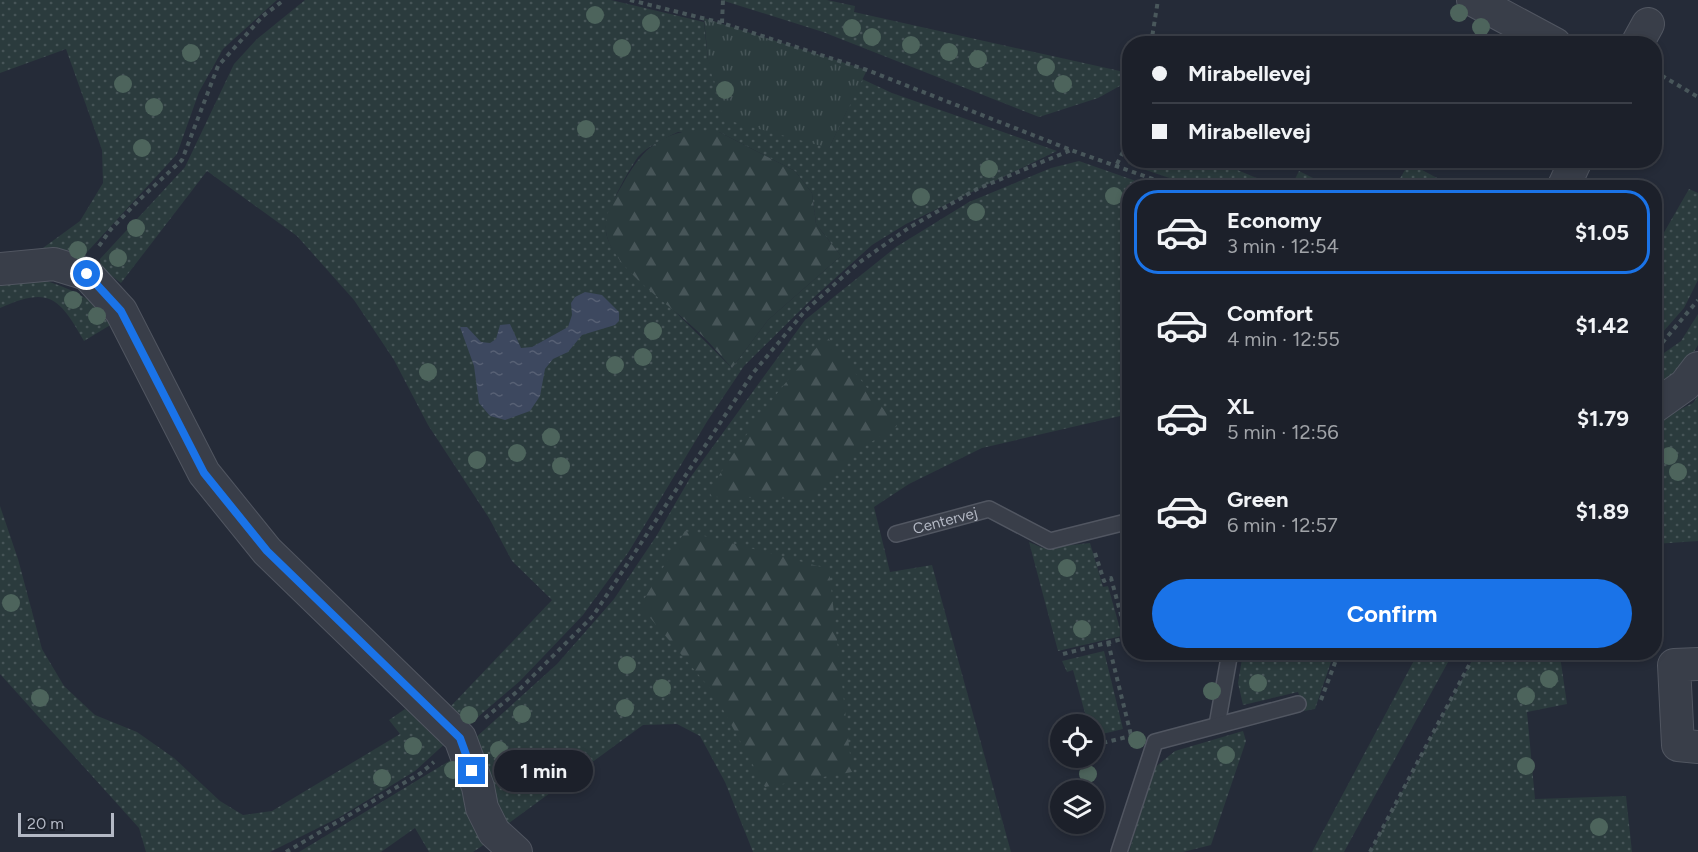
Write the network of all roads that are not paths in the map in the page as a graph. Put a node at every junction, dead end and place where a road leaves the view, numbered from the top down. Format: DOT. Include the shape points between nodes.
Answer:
graph roads {
  1 [pos="1473,0"];
  2 [pos="1540,36"];
  3 [pos="0,269"];
  4 [pos="1698,368"];
  5 [pos="1662,401"];
  6 [pos="1122,523"];
  7 [pos="896,534"];
  8 [pos="1229,660"];
  9 [pos="1698,664"];
  10 [pos="1298,704"];
  11 [pos="1217,725"];
  12 [pos="1698,747"];
  13 [pos="516,852"];
  14 [pos="1119,852"];
  1 -- 2 [label="street"];
  3 -- 13 [label="street" via="54,264 87,274 121,311 204,473 267,551 460,738 482,808 494,832"];
  4 -- 5 [label="street" via="1685,385"];
  6 -- 7 [label="lane, Centervej" via="1050,541 989,509"];
  8 -- 11 [label="lane"];
  9 -- 12 [label="street" via="1674,665 1678,745"];
  10 -- 11 [label="lane"];
  11 -- 14 [label="lane" via="1155,742"];
}
